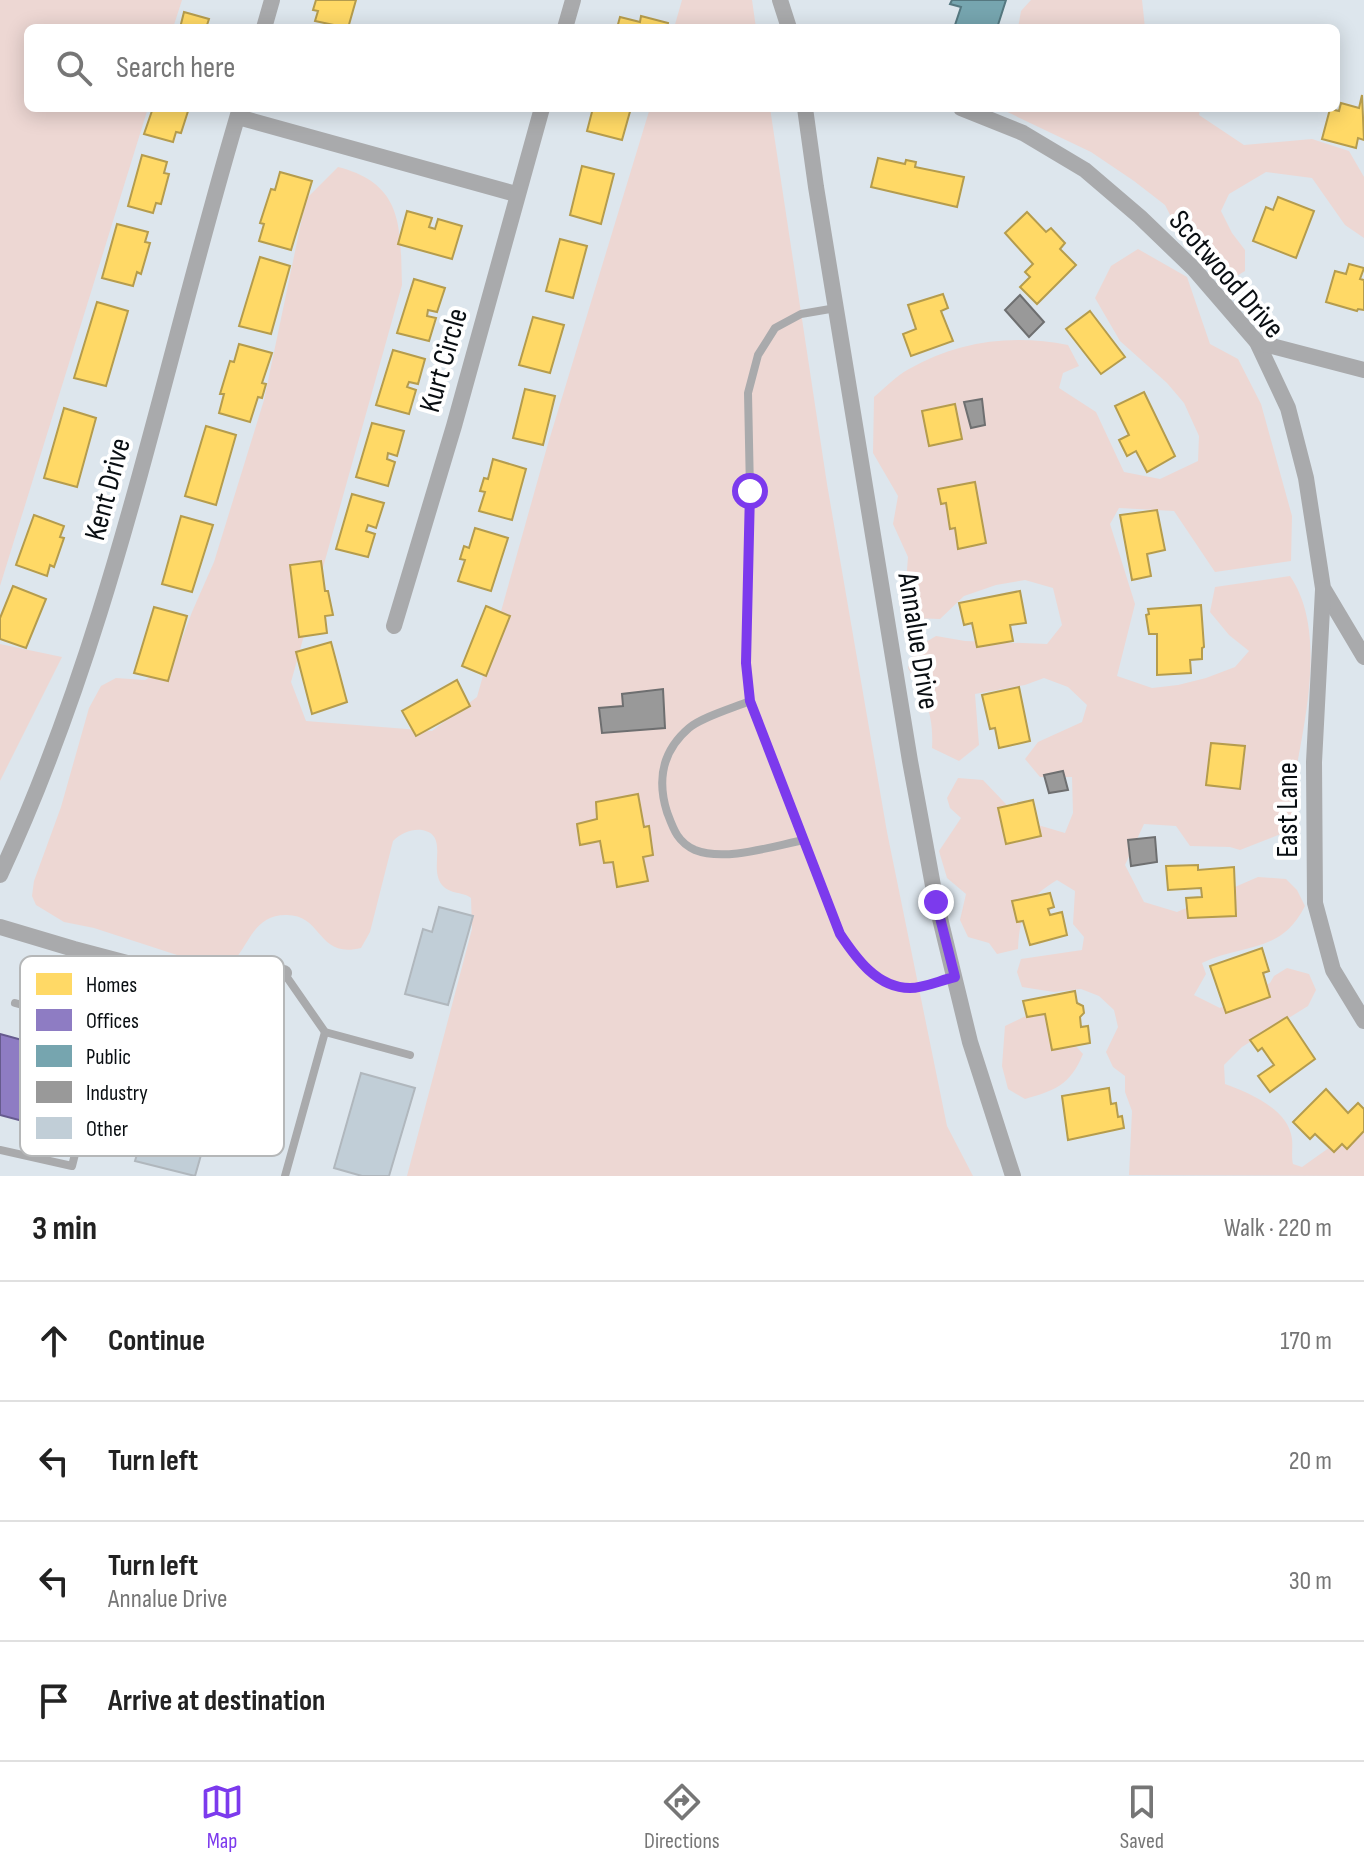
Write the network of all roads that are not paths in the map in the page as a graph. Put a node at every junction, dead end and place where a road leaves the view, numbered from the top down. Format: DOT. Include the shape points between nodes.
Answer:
graph roads {
  1 [pos="272,0"];
  2 [pos="573,0"];
  3 [pos="780,0"];
  4 [pos="265,24"];
  5 [pos="566,24"];
  6 [pos="788,24"];
  7 [pos="239,112"];
  8 [pos="541,112"];
  9 [pos="806,112"];
  10 [pos="971,112"];
  11 [pos="516,194"];
  12 [pos="836,308"];
  13 [pos="1257,342"];
  14 [pos="1364,370"];
  15 [pos="1323,588"];
  16 [pos="394,626"];
  17 [pos="1364,657"];
  18 [pos="750,701"];
  19 [pos="804,840"];
  20 [pos="0,875"];
  21 [pos="0,927"];
  22 [pos="85,952"];
  23 [pos="84,956"];
  24 [pos="100,956"];
  25 [pos="284,973"];
  26 [pos="955,977"];
  27 [pos="15,1003"];
  28 [pos="20,1004"];
  29 [pos="1364,1021"];
  30 [pos="325,1032"];
  31 [pos="410,1055"];
  32 [pos="0,1150"];
  33 [pos="20,1154"];
  34 [pos="27,1156"];
  35 [pos="75,1156"];
  36 [pos="285,1176"];
  37 [pos="1013,1176"];
  1 -- 4 [label="street"];
  2 -- 5 [label="street"];
  3 -- 6 [label="street"];
  7 -- 11 [label="street"];
  7 -- 20 [label="street, Kent Drive" via="85,666"];
  8 -- 11 [label="street, Kurt Circle"];
  9 -- 12 [label="street, Annalue Drive"];
  10 -- 13 [label="street, Scotwood Drive" via="1023,133 1085,170 1194,269"];
  11 -- 16 [label="street, Kurt Circle"];
  12 -- 18 [label="lane" via="801,314 775,328 758,355 748,393"];
  12 -- 26 [label="street, Annalue Drive" via="910,761"];
  13 -- 14 [label="street"];
  13 -- 15 [label="street, Scotwood Drive" via="1288,408 1306,478"];
  15 -- 17 [label="street, Scotwood Drive"];
  15 -- 29 [label="street, East Lane" via="1314,762 1315,903 1333,970"];
  18 -- 19 [label="lane"];
  18 -- 19 [label="lane" via="690,727 671,749 660,777 676,837 695,850 733,854"];
  19 -- 26 [label="lane" via="840,934 861,964 909,988"];
  21 -- 22 [label="street"];
  22 -- 23 [label="lane"];
  22 -- 24 [label="street"];
  25 -- 30 [label="lane"];
  26 -- 37 [label="street, Annalue Drive"];
  27 -- 28 [label="lane"];
  30 -- 31 [label="lane"];
  30 -- 36 [label="lane"];
  32 -- 33 [label="lane"];
  34 -- 35 [label="lane" via="72,1166"];
}
